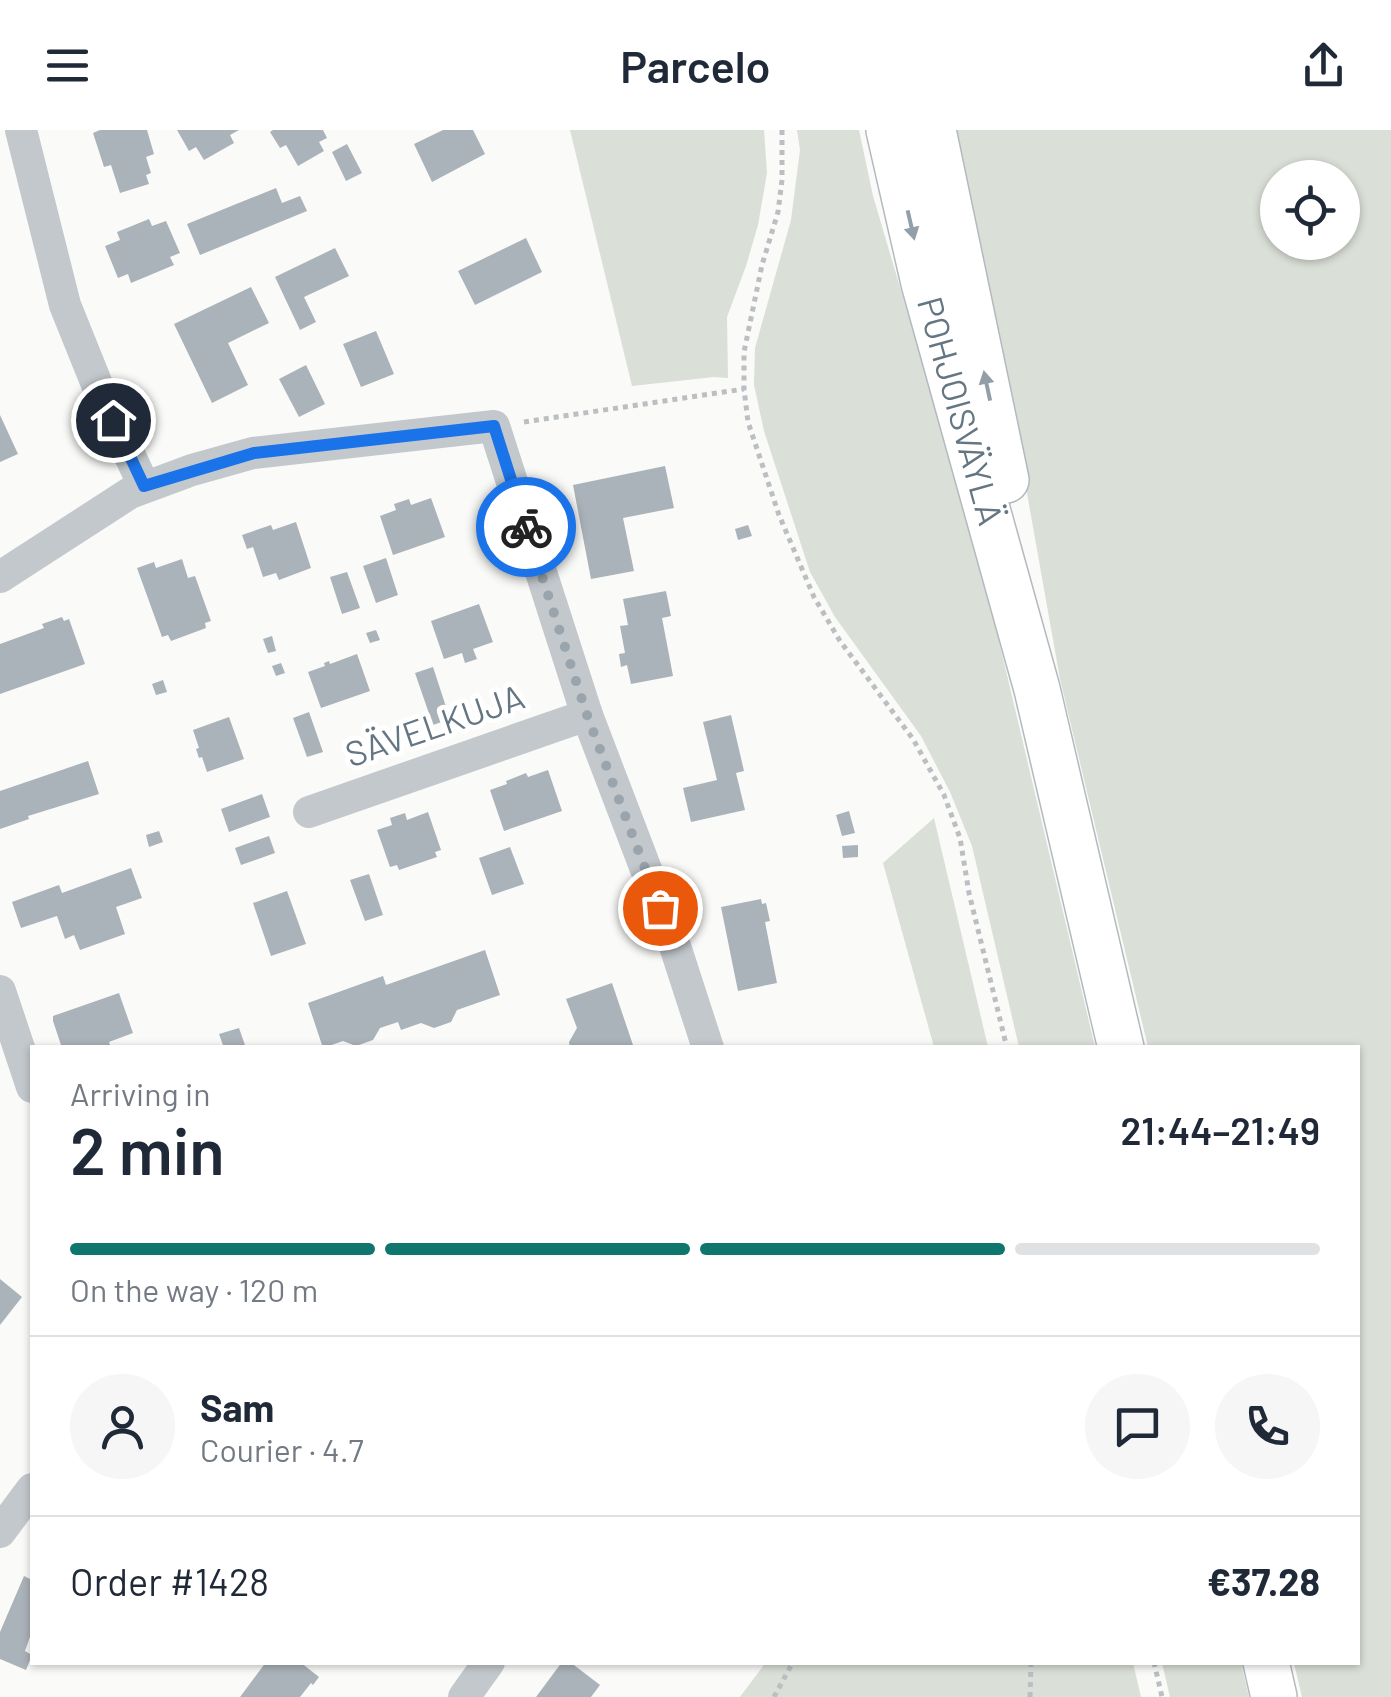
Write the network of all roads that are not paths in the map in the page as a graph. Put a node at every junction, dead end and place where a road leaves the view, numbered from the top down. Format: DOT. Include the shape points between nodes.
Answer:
graph roads {
  1 [pos="21,130"];
  2 [pos="889,130"];
  3 [pos="933,130"];
  4 [pos="144,486"];
  5 [pos="0,577"];
  6 [pos="1037,689"];
  7 [pos="587,715"];
  8 [pos="309,812"];
  9 [pos="0,991"];
  10 [pos="707,1045"];
  11 [pos="1120,1045"];
  12 [pos="30,1081"];
  13 [pos="30,1492"];
  14 [pos="0,1532"];
  15 [pos="487,1665"];
  16 [pos="1267,1665"];
  17 [pos="464,1697"];
  18 [pos="1274,1697"];
  1 -- 4 [label="street" via="66,305"];
  2 -- 6 [label="main road, POHJOISVÄYLÄ, one-way"];
  6 -- 3 [label="main road, POHJOISVÄYLÄ, one-way" via="1004,464"];
  4 -- 5 [label="street"];
  4 -- 7 [label="street" via="254,453 494,426"];
  6 -- 11 [label="main road, POHJOISVÄYLÄ"];
  7 -- 8 [label="street, SÄVELKUJA"];
  7 -- 10 [label="street"];
  9 -- 12 [label="street"];
  13 -- 14 [label="street"];
  15 -- 17 [label="street"];
  16 -- 18 [label="main road"];
}
